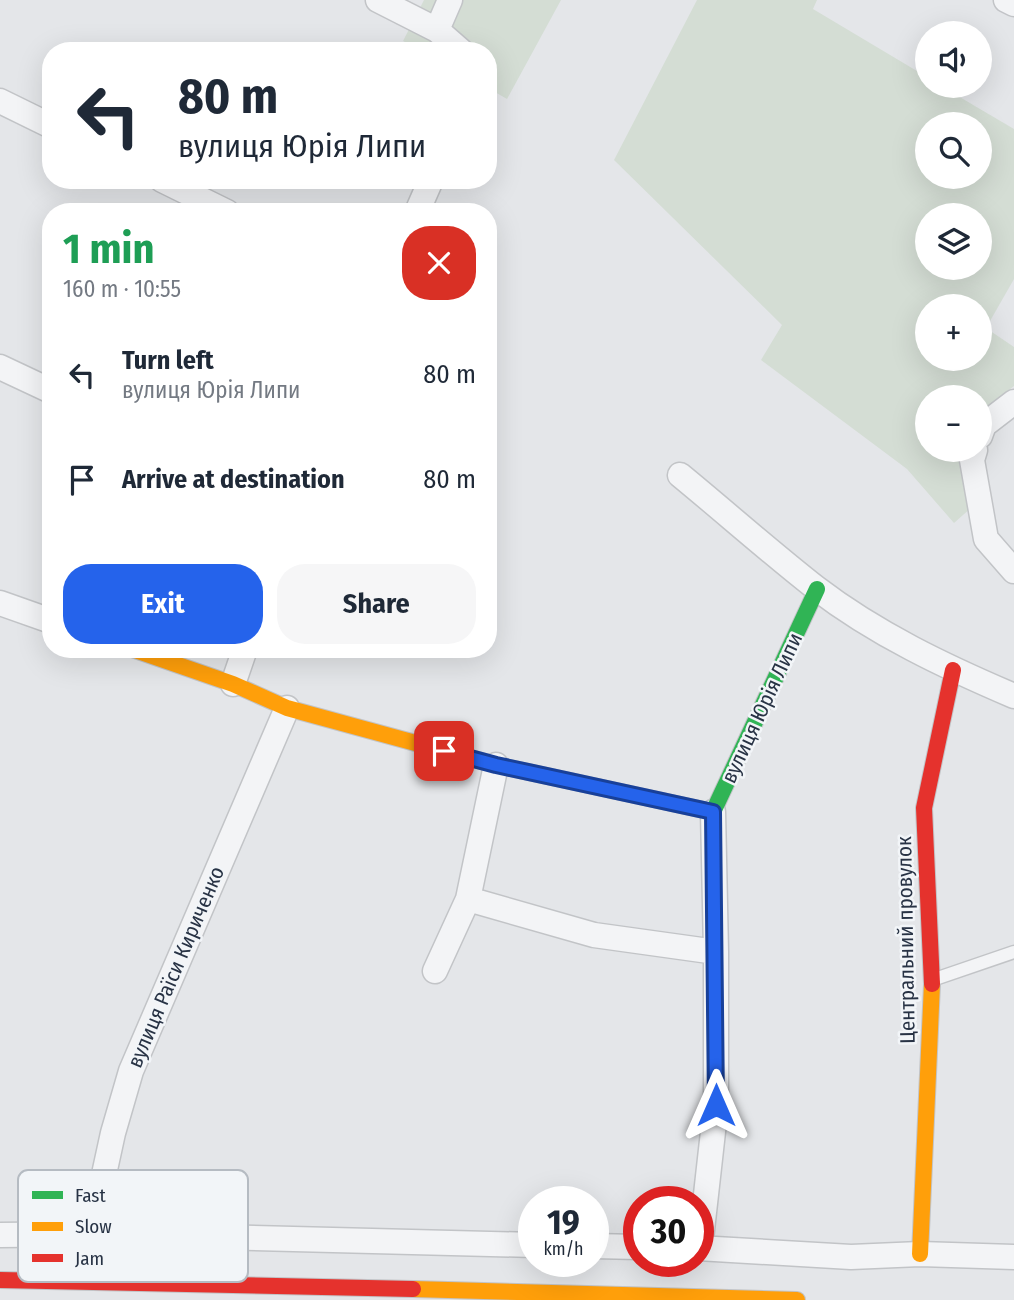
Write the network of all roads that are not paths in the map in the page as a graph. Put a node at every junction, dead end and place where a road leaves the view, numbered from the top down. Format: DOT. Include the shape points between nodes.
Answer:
graph roads {
  1 [pos="378,0"];
  2 [pos="450,0"];
  3 [pos="1006,0"];
  4 [pos="1014,4"];
  5 [pos="437,30"];
  6 [pos="451,42"];
  7 [pos="0,101"];
  8 [pos="42,122"];
  9 [pos="180,189"];
  10 [pos="209,203"];
  11 [pos="0,367"];
  12 [pos="42,387"];
  13 [pos="1014,402"];
  14 [pos="992,422"];
  15 [pos="972,462"];
  16 [pos="680,475"];
  17 [pos="1014,571"];
  18 [pos="817,589"];
  19 [pos="0,603"];
  20 [pos="42,618"];
  21 [pos="158,658"];
  22 [pos="242,658"];
  23 [pos="953,670"];
  24 [pos="233,684"];
  25 [pos="1014,696"];
  26 [pos="287,708"];
  27 [pos="496,765"];
  28 [pos="713,812"];
  29 [pos="468,899"];
  30 [pos="716,952"];
  31 [pos="1014,952"];
  32 [pos="435,971"];
  33 [pos="932,980"];
  34 [pos="105,1170"];
  35 [pos="706,1186"];
  36 [pos="0,1235"];
  37 [pos="18,1235"];
  38 [pos="248,1238"];
  39 [pos="518,1245"];
  40 [pos="714,1249"];
  41 [pos="919,1254"];
  42 [pos="1014,1257"];
  43 [pos="0,1280"];
  44 [pos="18,1280"];
  45 [pos="144,1282"];
  46 [pos="797,1300"];
  1 -- 5 [label="street"];
  2 -- 5 [label="street"];
  3 -- 4 [label="street"];
  5 -- 6 [label="street"];
  7 -- 8 [label="street"];
  9 -- 10 [label="street"];
  11 -- 12 [label="street"];
  13 -- 14 [label="street"];
  15 -- 17 [label="street" via="986,538"];
  16 -- 18 [label="street"];
  18 -- 23 [label="street"];
  18 -- 28 [label="street, вулиця Юрія Липи"];
  19 -- 20 [label="street"];
  21 -- 24 [label="street"];
  22 -- 24 [label="street"];
  23 -- 25 [label="street"];
  23 -- 33 [label="street, Центральний провулок" via="925,808"];
  24 -- 26 [label="street"];
  26 -- 27 [label="street"];
  26 -- 34 [label="street, вулиця Раїси Кириченко" via="131,1071"];
  27 -- 28 [label="street"];
  27 -- 29 [label="street"];
  28 -- 30 [label="street"];
  29 -- 30 [label="street" via="594,935"];
  29 -- 32 [label="street"];
  30 -- 35 [label="street" via="716,1105"];
  31 -- 33 [label="lane"];
  33 -- 41 [label="street, Центральний провулок"];
  36 -- 37 [label="street"];
  38 -- 39 [label="street"];
  40 -- 41 [label="street" via="851,1257"];
  41 -- 42 [label="street"];
  43 -- 44 [label="street"];
  45 -- 46 [label="street"];
}
